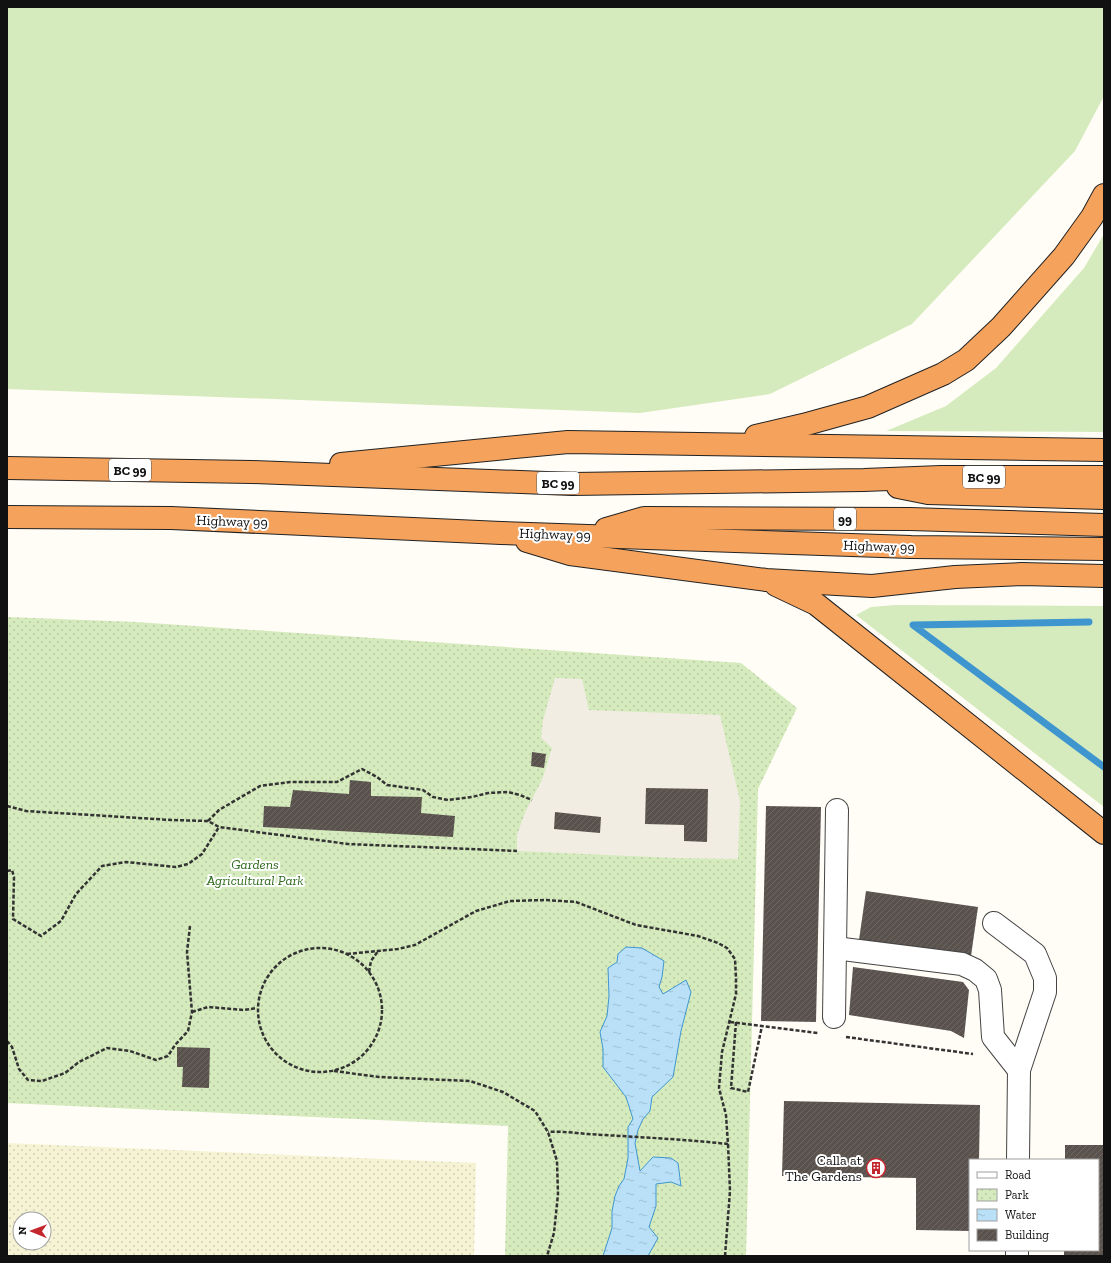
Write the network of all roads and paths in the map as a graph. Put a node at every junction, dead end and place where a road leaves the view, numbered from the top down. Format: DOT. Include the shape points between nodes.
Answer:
graph roads {
  1 [pos="1104,195"];
  2 [pos="720,444"];
  3 [pos="1104,450"];
  4 [pos="7,468"];
  5 [pos="252,472"];
  6 [pos="1104,477"];
  7 [pos="864,480"];
  8 [pos="1104,498"];
  9 [pos="7,517"];
  10 [pos="1104,525"];
  11 [pos="501,533"];
  12 [pos="588,535"];
  13 [pos="1104,549"];
  14 [pos="1104,576"];
  15 [pos="766,580"];
  16 [pos="532,800"];
  17 [pos="7,806"];
  18 [pos="837,810"];
  19 [pos="208,821"];
  20 [pos="219,828"];
  21 [pos="1104,833"];
  22 [pos="517,851"];
  23 [pos="7,871"];
  24 [pos="994,923"];
  25 [pos="190,926"];
  26 [pos="834,948"];
  27 [pos="378,951"];
  28 [pos="347,954"];
  29 [pos="369,972"];
  30 [pos="257,1008"];
  31 [pos="192,1012"];
  32 [pos="730,1022"];
  33 [pos="736,1022"];
  34 [pos="762,1026"];
  35 [pos="833,1029"];
  36 [pos="7,1042"];
  37 [pos="973,1054"];
  38 [pos="1019,1070"];
  39 [pos="333,1071"];
  40 [pos="548,1132"];
  41 [pos="728,1144"];
  42 [pos="1018,1159"];
  43 [pos="547,1256"];
  44 [pos="725,1256"];
  1 -- 2 [label="highway" via="1092,217 1064,256 1001,327 966,360 943,374 868,407"];
  2 -- 3 [label="highway"];
  2 -- 5 [label="highway" via="568,442"];
  4 -- 5 [label="highway, BC 99"];
  5 -- 7 [label="highway, BC 99" via="572,484"];
  6 -- 7 [label="highway, BC 99" via="941,477"];
  7 -- 8 [label="highway" via="928,493"];
  9 -- 11 [label="highway, Highway 99" via="171,518"];
  10 -- 12 [label="highway, 99" via="910,519 644,518"];
  11 -- 12 [label="highway, Highway 99"];
  11 -- 15 [label="highway" via="570,554"];
  12 -- 13 [label="highway, Highway 99" via="911,547"];
  14 -- 15 [label="highway" via="954,576 872,586"];
  15 -- 21 [label="highway" via="816,604"];
  16 -- 19 [label="path" via="508,792 448,800 423,790 387,786 362,769 337,782 290,782 260,786 219,810"];
  17 -- 19 [label="path" via="26,811"];
  18 -- 26 [label="lane"];
  19 -- 20 [label="path"];
  20 -- 22 [label="path" via="348,844"];
  20 -- 23 [label="path" via="202,854 188,864 176,867 126,862 102,866 76,894 60,921 41,936 13,918 14,877 12,870"];
  24 -- 38 [label="lane" via="1035,954 1045,978 1045,992"];
  25 -- 31 [label="path" via="187,952"];
  26 -- 35 [label="lane"];
  26 -- 38 [label="lane" via="962,964 974,970 986,979 990,990 993,1037"];
  27 -- 28 [label="path"];
  27 -- 29 [label="path" via="371,962"];
  27 -- 32 [label="path" via="416,945 476,911 510,901 576,902 636,924 698,936 727,948 735,959 736,978 736,994"];
  28 -- 29 [label="path"];
  28 -- 30 [label="path" via="327,948 306,949 287,957 272,970 262,988"];
  29 -- 39 [label="path" via="381,998 382,1018 377,1036 366,1052 351,1064"];
  30 -- 31 [label="path" via="244,1010 208,1007"];
  30 -- 39 [label="path" via="260,1027 268,1044 280,1058 296,1068 314,1072"];
  31 -- 36 [label="path" via="188,1031 168,1056 156,1060 130,1051 106,1048 79,1062 65,1073 42,1081 28,1080"];
  32 -- 33 [label="path"];
  32 -- 41 [label="path" via="722,1052 719,1088 726,1115"];
  33 -- 34 [label="path"];
  33 -- 34 [label="path" via="731,1088 748,1092"];
  34 -- 35 [label="path"];
  35 -- 37 [label="path"];
  38 -- 42 [label="lane"];
  39 -- 40 [label="path" via="379,1077 470,1081 503,1092 535,1111"];
  40 -- 41 [label="path" via="568,1131"];
  40 -- 43 [label="path" via="558,1161 558,1194 554,1233"];
  41 -- 44 [label="path" via="730,1191"];
}
